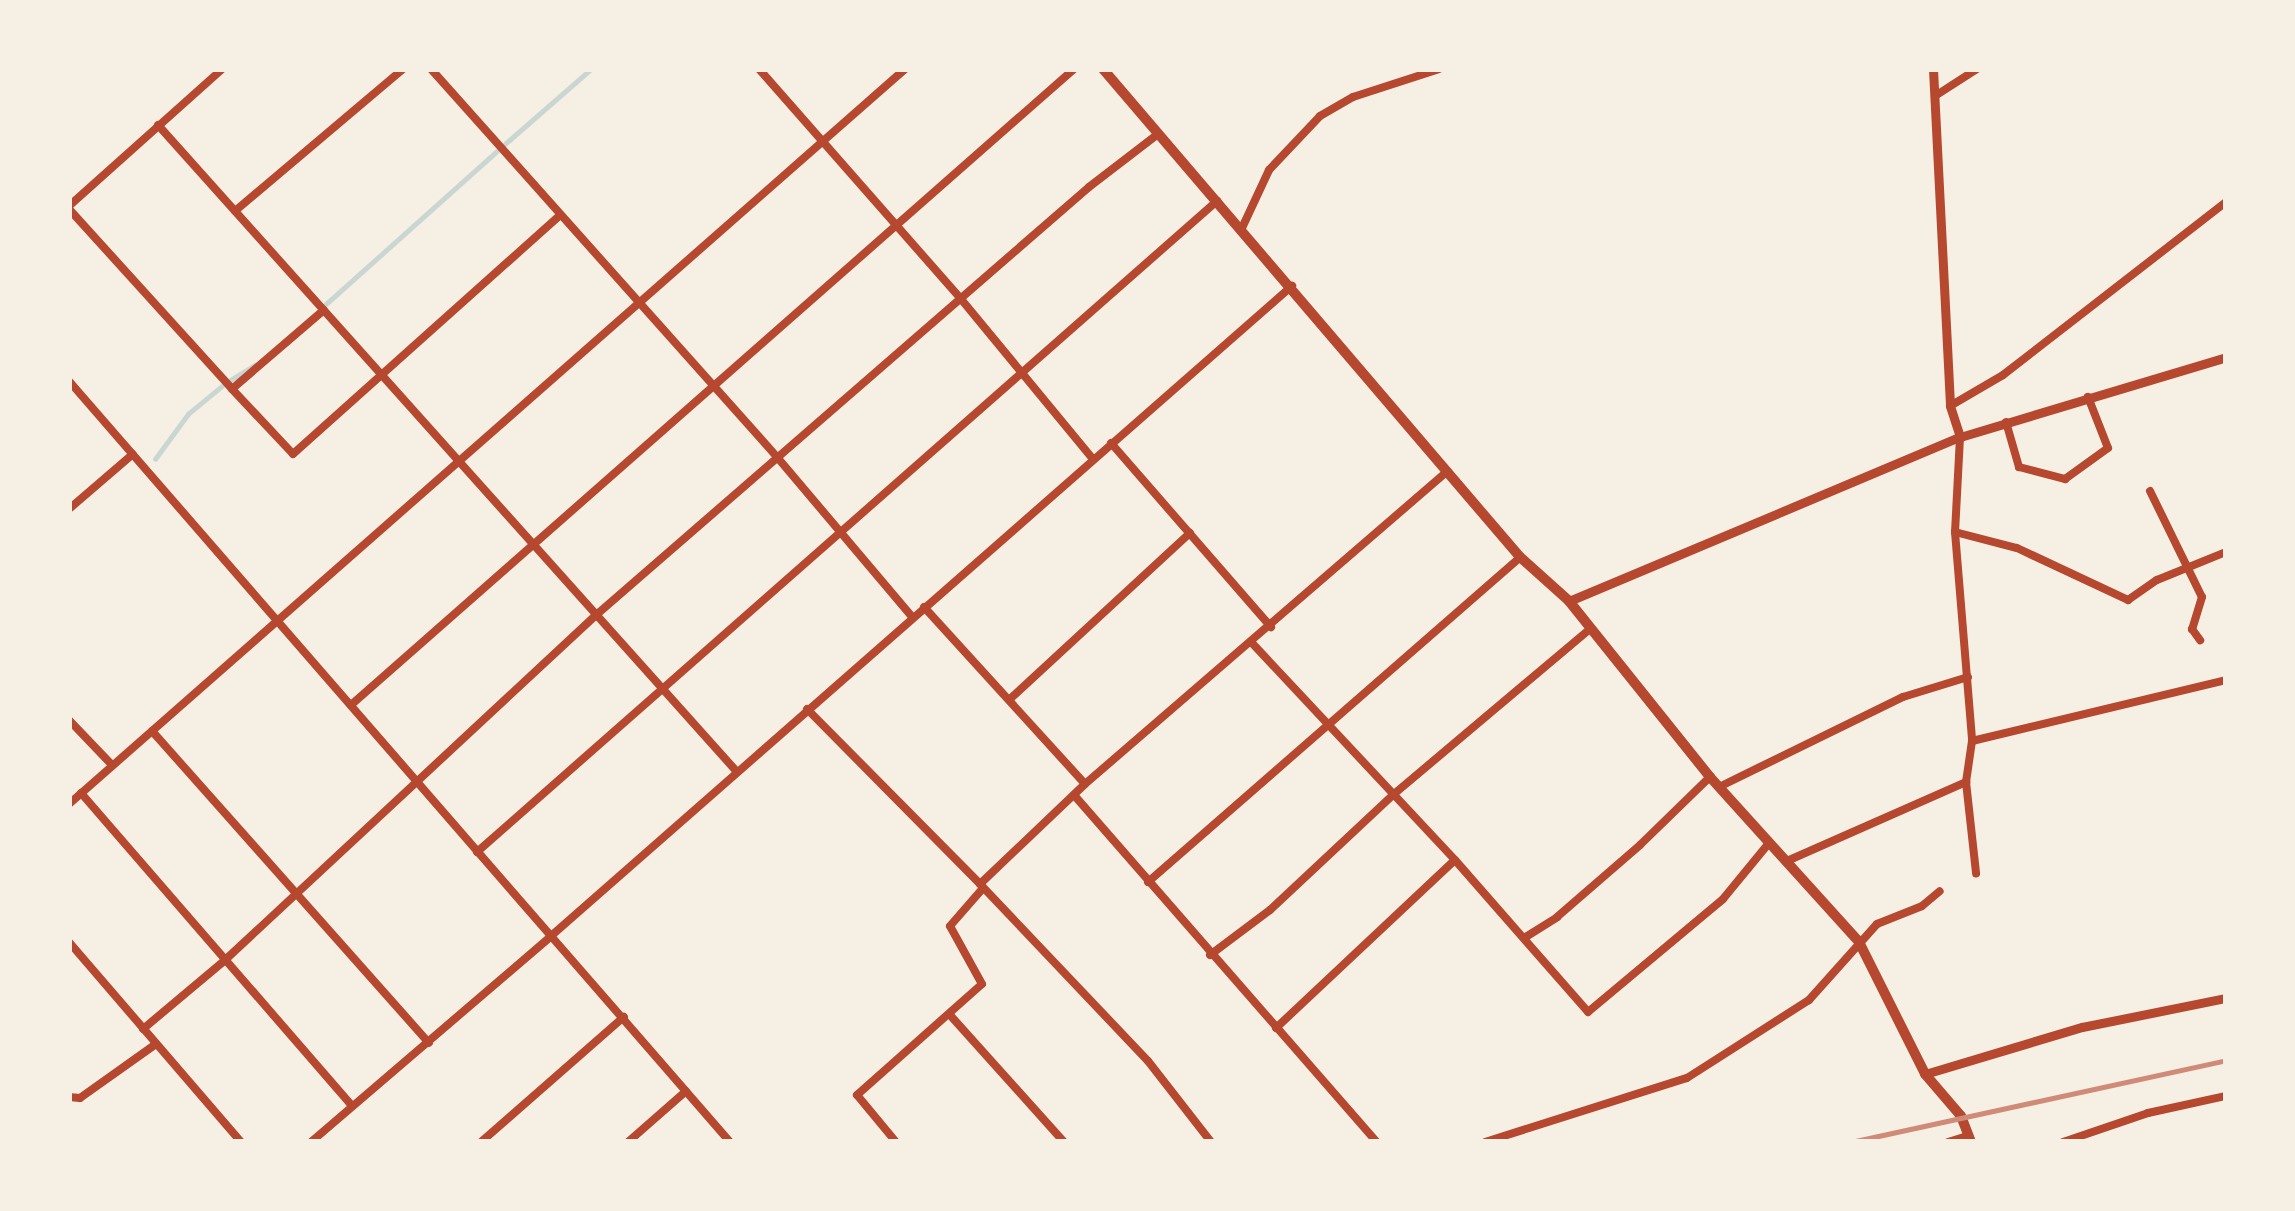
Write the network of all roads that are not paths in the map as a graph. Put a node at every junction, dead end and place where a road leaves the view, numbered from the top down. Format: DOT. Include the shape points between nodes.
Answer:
graph roads {
  1 [pos="222,69"];
  2 [pos="403,69"];
  3 [pos="431,69"];
  4 [pos="759,69"];
  5 [pos="905,69"];
  6 [pos="1074,69"];
  7 [pos="1103,69"];
  8 [pos="1439,69"];
  9 [pos="1933,69"];
  10 [pos="1977,69"];
  11 [pos="1935,95"];
  12 [pos="158,125"];
  13 [pos="1159,133"];
  14 [pos="824,143"];
  15 [pos="1218,200"];
  16 [pos="2226,202"];
  17 [pos="69,207"];
  18 [pos="235,211"];
  19 [pos="559,216"];
  20 [pos="897,227"];
  21 [pos="1242,228"];
  22 [pos="1293,285"];
  23 [pos="962,299"];
  24 [pos="637,305"];
  25 [pos="324,310"];
  26 [pos="2226,357"];
  27 [pos="380,372"];
  28 [pos="1023,374"];
  29 [pos="69,381"];
  30 [pos="710,385"];
  31 [pos="232,389"];
  32 [pos="2088,397"];
  33 [pos="1950,406"];
  34 [pos="2006,422"];
  35 [pos="1960,436"];
  36 [pos="1111,443"];
  37 [pos="133,454"];
  38 [pos="777,457"];
  39 [pos="1093,458"];
  40 [pos="459,461"];
  41 [pos="1448,470"];
  42 [pos="2150,491"];
  43 [pos="69,509"];
  44 [pos="839,529"];
  45 [pos="1955,532"];
  46 [pos="1190,533"];
  47 [pos="533,546"];
  48 [pos="2226,552"];
  49 [pos="1520,557"];
  50 [pos="2188,568"];
  51 [pos="1569,602"];
  52 [pos="924,607"];
  53 [pos="595,616"];
  54 [pos="912,617"];
  55 [pos="280,622"];
  56 [pos="1271,627"];
  57 [pos="1589,630"];
  58 [pos="2200,640"];
  59 [pos="1252,643"];
  60 [pos="1967,677"];
  61 [pos="2226,680"];
  62 [pos="662,690"];
  63 [pos="1010,699"];
  64 [pos="351,705"];
  65 [pos="807,710"];
  66 [pos="69,720"];
  67 [pos="1331,724"];
  68 [pos="152,730"];
  69 [pos="1972,741"];
  70 [pos="112,765"];
  71 [pos="737,772"];
  72 [pos="1714,782"];
  73 [pos="1966,782"];
  74 [pos="418,783"];
  75 [pos="1085,784"];
  76 [pos="81,794"];
  77 [pos="1394,794"];
  78 [pos="1073,795"];
  79 [pos="69,804"];
  80 [pos="1769,842"];
  81 [pos="477,852"];
  82 [pos="1456,860"];
  83 [pos="1787,861"];
  84 [pos="1976,873"];
  85 [pos="1148,883"];
  86 [pos="981,886"];
  87 [pos="1940,891"];
  88 [pos="295,896"];
  89 [pos="550,936"];
  90 [pos="1524,938"];
  91 [pos="1859,942"];
  92 [pos="69,943"];
  93 [pos="1210,955"];
  94 [pos="224,961"];
  95 [pos="2226,998"];
  96 [pos="950,1015"];
  97 [pos="624,1017"];
  98 [pos="1276,1028"];
  99 [pos="143,1029"];
  100 [pos="429,1043"];
  101 [pos="156,1044"];
  102 [pos="1925,1074"];
  103 [pos="686,1091"];
  104 [pos="2226,1096"];
  105 [pos="69,1097"];
  106 [pos="352,1106"];
  107 [pos="1970,1139"];
  108 [pos="241,1142"];
  109 [pos="311,1142"];
  110 [pos="481,1142"];
  111 [pos="628,1142"];
  112 [pos="730,1142"];
  113 [pos="896,1142"];
  114 [pos="1064,1142"];
  115 [pos="1211,1142"];
  116 [pos="1377,1142"];
  117 [pos="1485,1142"];
  118 [pos="1948,1142"];
  119 [pos="2063,1142"];
  1 -- 12 [label="street"];
  2 -- 18 [label="street"];
  3 -- 19 [label="street"];
  4 -- 14 [label="street"];
  5 -- 14 [label="street"];
  6 -- 20 [label="street"];
  7 -- 13 [label="main road"];
  8 -- 21 [label="street" via="1320,116 1269,170"];
  9 -- 11 [label="street"];
  10 -- 11 [label="street"];
  11 -- 33 [label="street"];
  12 -- 17 [label="street"];
  12 -- 18 [label="street"];
  13 -- 15 [label="main road"];
  13 -- 23 [label="street"];
  14 -- 20 [label="street"];
  14 -- 24 [label="street"];
  15 -- 21 [label="main road"];
  15 -- 28 [label="street"];
  16 -- 33 [label="street" via="2003,375"];
  17 -- 31 [label="street"];
  18 -- 25 [label="street"];
  19 -- 24 [label="street"];
  19 -- 27 [label="street"];
  20 -- 23 [label="street"];
  20 -- 30 [label="street"];
  21 -- 22 [label="main road"];
  22 -- 36 [label="street"];
  22 -- 41 [label="main road"];
  23 -- 28 [label="street"];
  23 -- 38 [label="street"];
  24 -- 30 [label="street"];
  24 -- 40 [label="street"];
  25 -- 27 [label="street"];
  25 -- 31 [label="street"];
  26 -- 32 [label="street"];
  27 -- 31 [label="street" via="293,454"];
  27 -- 40 [label="street"];
  28 -- 39 [label="street"];
  28 -- 44 [label="street"];
  29 -- 37 [label="street"];
  30 -- 38 [label="street"];
  30 -- 47 [label="street"];
  32 -- 34 [label="street"];
  32 -- 34 [label="street" via="2108,448 2065,479 2019,467"];
  33 -- 35 [label="street"];
  34 -- 35 [label="street"];
  35 -- 45 [label="street"];
  35 -- 51 [label="street"];
  36 -- 39 [label="street"];
  36 -- 46 [label="street"];
  37 -- 43 [label="street"];
  37 -- 55 [label="street"];
  38 -- 44 [label="street"];
  38 -- 53 [label="street"];
  39 -- 52 [label="street"];
  40 -- 47 [label="street"];
  40 -- 55 [label="street"];
  41 -- 49 [label="main road"];
  41 -- 56 [label="street"];
  42 -- 50 [label="street"];
  44 -- 54 [label="street"];
  44 -- 62 [label="street"];
  45 -- 50 [label="street" via="2018,548 2128,600"];
  45 -- 60 [label="street"];
  46 -- 56 [label="street"];
  46 -- 63 [label="street"];
  47 -- 53 [label="street"];
  47 -- 64 [label="street"];
  48 -- 50 [label="street"];
  49 -- 51 [label="main road"];
  49 -- 67 [label="street"];
  50 -- 58 [label="street" via="2202,598 2192,629"];
  51 -- 57 [label="main road"];
  52 -- 54 [label="street"];
  52 -- 63 [label="street"];
  53 -- 62 [label="street"];
  53 -- 74 [label="street"];
  54 -- 65 [label="street"];
  55 -- 64 [label="street"];
  55 -- 68 [label="street"];
  56 -- 59 [label="street"];
  57 -- 72 [label="main road"];
  57 -- 77 [label="street"];
  59 -- 67 [label="street"];
  59 -- 75 [label="street"];
  60 -- 69 [label="street"];
  60 -- 72 [label="street" via="1903,697"];
  61 -- 69 [label="street"];
  62 -- 71 [label="street"];
  62 -- 81 [label="street"];
  63 -- 75 [label="street"];
  64 -- 74 [label="street"];
  65 -- 71 [label="street"];
  65 -- 86 [label="street"];
  66 -- 70 [label="street"];
  67 -- 77 [label="street"];
  67 -- 85 [label="street"];
  68 -- 70 [label="street"];
  68 -- 88 [label="street"];
  69 -- 73 [label="street"];
  70 -- 76 [label="street"];
  71 -- 89 [label="street"];
  72 -- 80 [label="main road"];
  72 -- 90 [label="street"];
  73 -- 83 [label="street"];
  73 -- 84 [label="street"];
  74 -- 81 [label="street"];
  74 -- 88 [label="street"];
  75 -- 78 [label="street"];
  76 -- 79 [label="street"];
  76 -- 94 [label="street"];
  77 -- 82 [label="street"];
  77 -- 93 [label="street"];
  78 -- 85 [label="street"];
  78 -- 86 [label="street"];
  80 -- 83 [label="main road"];
  80 -- 90 [label="street" via="1723,898 1588,1012"];
  81 -- 89 [label="street"];
  82 -- 90 [label="street"];
  82 -- 98 [label="street"];
  83 -- 91 [label="main road"];
  85 -- 93 [label="street"];
  86 -- 96 [label="street" via="950,926 982,984"];
  86 -- 115 [label="street" via="1148,1061"];
  87 -- 91 [label="street"];
  88 -- 94 [label="street"];
  88 -- 100 [label="street"];
  89 -- 97 [label="street"];
  89 -- 100 [label="street"];
  91 -- 102 [label="main road"];
  91 -- 117 [label="street" via="1809,1000 1687,1078"];
  92 -- 99 [label="street"];
  93 -- 98 [label="street"];
  94 -- 99 [label="street"];
  94 -- 106 [label="street"];
  95 -- 102 [label="street" via="2082,1027"];
  96 -- 113 [label="street" via="857,1096"];
  96 -- 114 [label="street"];
  97 -- 103 [label="street"];
  97 -- 110 [label="street"];
  98 -- 116 [label="street"];
  99 -- 101 [label="street"];
  100 -- 106 [label="street"];
  101 -- 105 [label="street" via="80,1098"];
  101 -- 108 [label="street"];
  102 -- 107 [label="main road"];
  103 -- 111 [label="street"];
  103 -- 112 [label="street"];
  104 -- 119 [label="street"];
  106 -- 109 [label="street"];
  107 -- 118 [label="street"];
}
